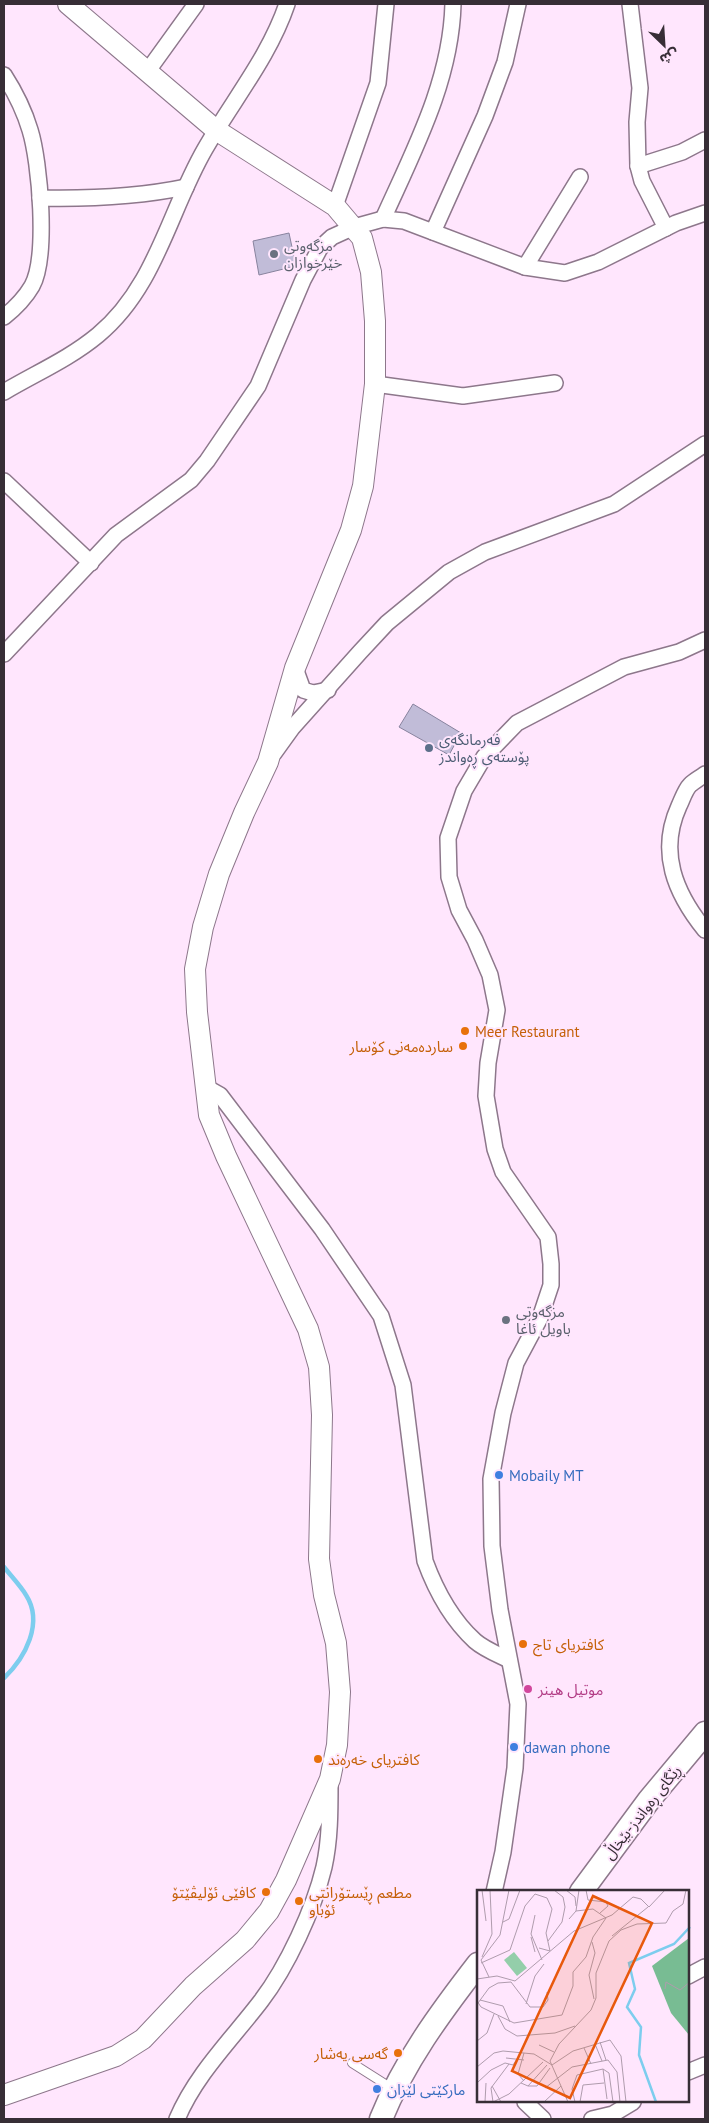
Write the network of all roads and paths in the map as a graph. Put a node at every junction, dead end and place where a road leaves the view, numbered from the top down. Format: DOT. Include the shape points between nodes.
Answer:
graph roads {
  1 [pos="68,4"];
  2 [pos="196,4"];
  3 [pos="287,4"];
  4 [pos="386,4"];
  5 [pos="453,4"];
  6 [pos="518,4"];
  7 [pos="630,4"];
  8 [pos="148,72"];
  9 [pos="4,75"];
  10 [pos="216,130"];
  11 [pos="705,140"];
  12 [pos="638,166"];
  13 [pos="580,177"];
  14 [pos="186,187"];
  15 [pos="40,198"];
  16 [pos="335,206"];
  17 [pos="705,213"];
  18 [pos="383,219"];
  19 [pos="354,227"];
  20 [pos="666,228"];
  21 [pos="433,232"];
  22 [pos="525,267"];
  23 [pos="4,317"];
  24 [pos="555,383"];
  25 [pos="375,384"];
  26 [pos="4,392"];
  27 [pos="705,444"];
  28 [pos="4,481"];
  29 [pos="91,563"];
  30 [pos="705,640"];
  31 [pos="4,654"];
  32 [pos="295,668"];
  33 [pos="328,690"];
  34 [pos="268,762"];
  35 [pos="705,774"];
  36 [pos="705,930"];
  37 [pos="204,1086"];
  38 [pos="509,1660"];
  39 [pos="705,1733"];
  40 [pos="330,1779"];
  41 [pos="494,1890"];
  42 [pos="582,1890"];
  43 [pos="477,1965"];
  44 [pos="705,1967"];
  45 [pos="689,1975"];
  46 [pos="352,2063"];
  47 [pos="705,2065"];
  48 [pos="689,2072"];
  49 [pos="393,2089"];
  50 [pos="4,2094"];
  51 [pos="526,2103"];
  52 [pos="631,2103"];
  53 [pos="177,2119"];
  54 [pos="381,2119"];
  55 [pos="543,2119"];
  56 [pos="592,2119"];
  1 -- 8 [label="street"];
  2 -- 8 [label="street"];
  3 -- 10 [label="street" via="279,28 254,74"];
  4 -- 16 [label="street" via="378,83"];
  5 -- 18 [label="street" via="445,65 432,108"];
  6 -- 21 [label="street" via="505,62 485,116"];
  7 -- 12 [label="street" via="640,88 636,122"];
  8 -- 10 [label="street"];
  9 -- 15 [label="street" via="16,94 30,132"];
  10 -- 14 [label="street"];
  10 -- 16 [label="street"];
  11 -- 12 [label="street" via="682,152"];
  12 -- 20 [label="street" via="642,181"];
  13 -- 22 [label="street"];
  14 -- 15 [label="street" via="88,199"];
  14 -- 26 [label="street" via="157,255 124,310 74,354"];
  15 -- 23 [label="street" via="40,259 32,285"];
  16 -- 19 [label="street"];
  17 -- 20 [label="street"];
  18 -- 19 [label="street"];
  18 -- 21 [label="street" via="404,221"];
  19 -- 25 [label="street" via="362,238 371,272"];
  19 -- 29 [label="street" via="332,237 320,248 258,386 207,461 191,480 135,518"];
  20 -- 22 [label="street" via="598,262 564,273"];
  21 -- 22 [label="street"];
  24 -- 25 [label="street" via="463,396"];
  25 -- 32 [label="street" via="362,486 351,530"];
  27 -- 33 [label="street" via="614,504 485,552 449,572 387,623"];
  28 -- 29 [label="street"];
  29 -- 31 [label="street"];
  30 -- 38 [label="street" via="679,652 624,667 517,723 484,757 464,791 448,838 449,877 458,910 490,975 497,1010 486,1096 495,1149 503,1172 548,1237 551,1264 551,1285 540,1318 516,1363 491,1479 492,1546"];
  32 -- 33 [label="street" via="303,690 313,693"];
  32 -- 34 [label="street"];
  33 -- 34 [label="street" via="292,728"];
  34 -- 37 [label="street" via="219,874 203,927 195,969"];
  35 -- 36 [label="street" via="688,786 673,820 668,847 679,888 689,910"];
  37 -- 38 [label="street" via="220,1095 322,1229 381,1316 403,1385 425,1561 434,1587 452,1615 476,1642"];
  37 -- 40 [label="street" via="209,1115 308,1329 320,1367 319,1559 336,1643 340,1692"];
  38 -- 41 [label="street" via="518,1704 515,1768"];
  39 -- 42 [label="main road, ڕێگای ڕەواندز-بێخاڵ" via="649,1800"];
  40 -- 50 [label="street" via="269,1911 245,1940 193,1986 143,2039 116,2056"];
  40 -- 53 [label="street" via="330,1823 324,1867 301,1928 285,1963 262,2000 214,2060"];
  43 -- 49 [label="main road" via="437,2017"];
  44 -- 45 [label="street"];
  46 -- 49 [label="lane"];
  47 -- 48 [label="street"];
  49 -- 54 [label="main road"];
  51 -- 55 [label="street"];
  52 -- 56 [label="street" via="613,2114"];
}
